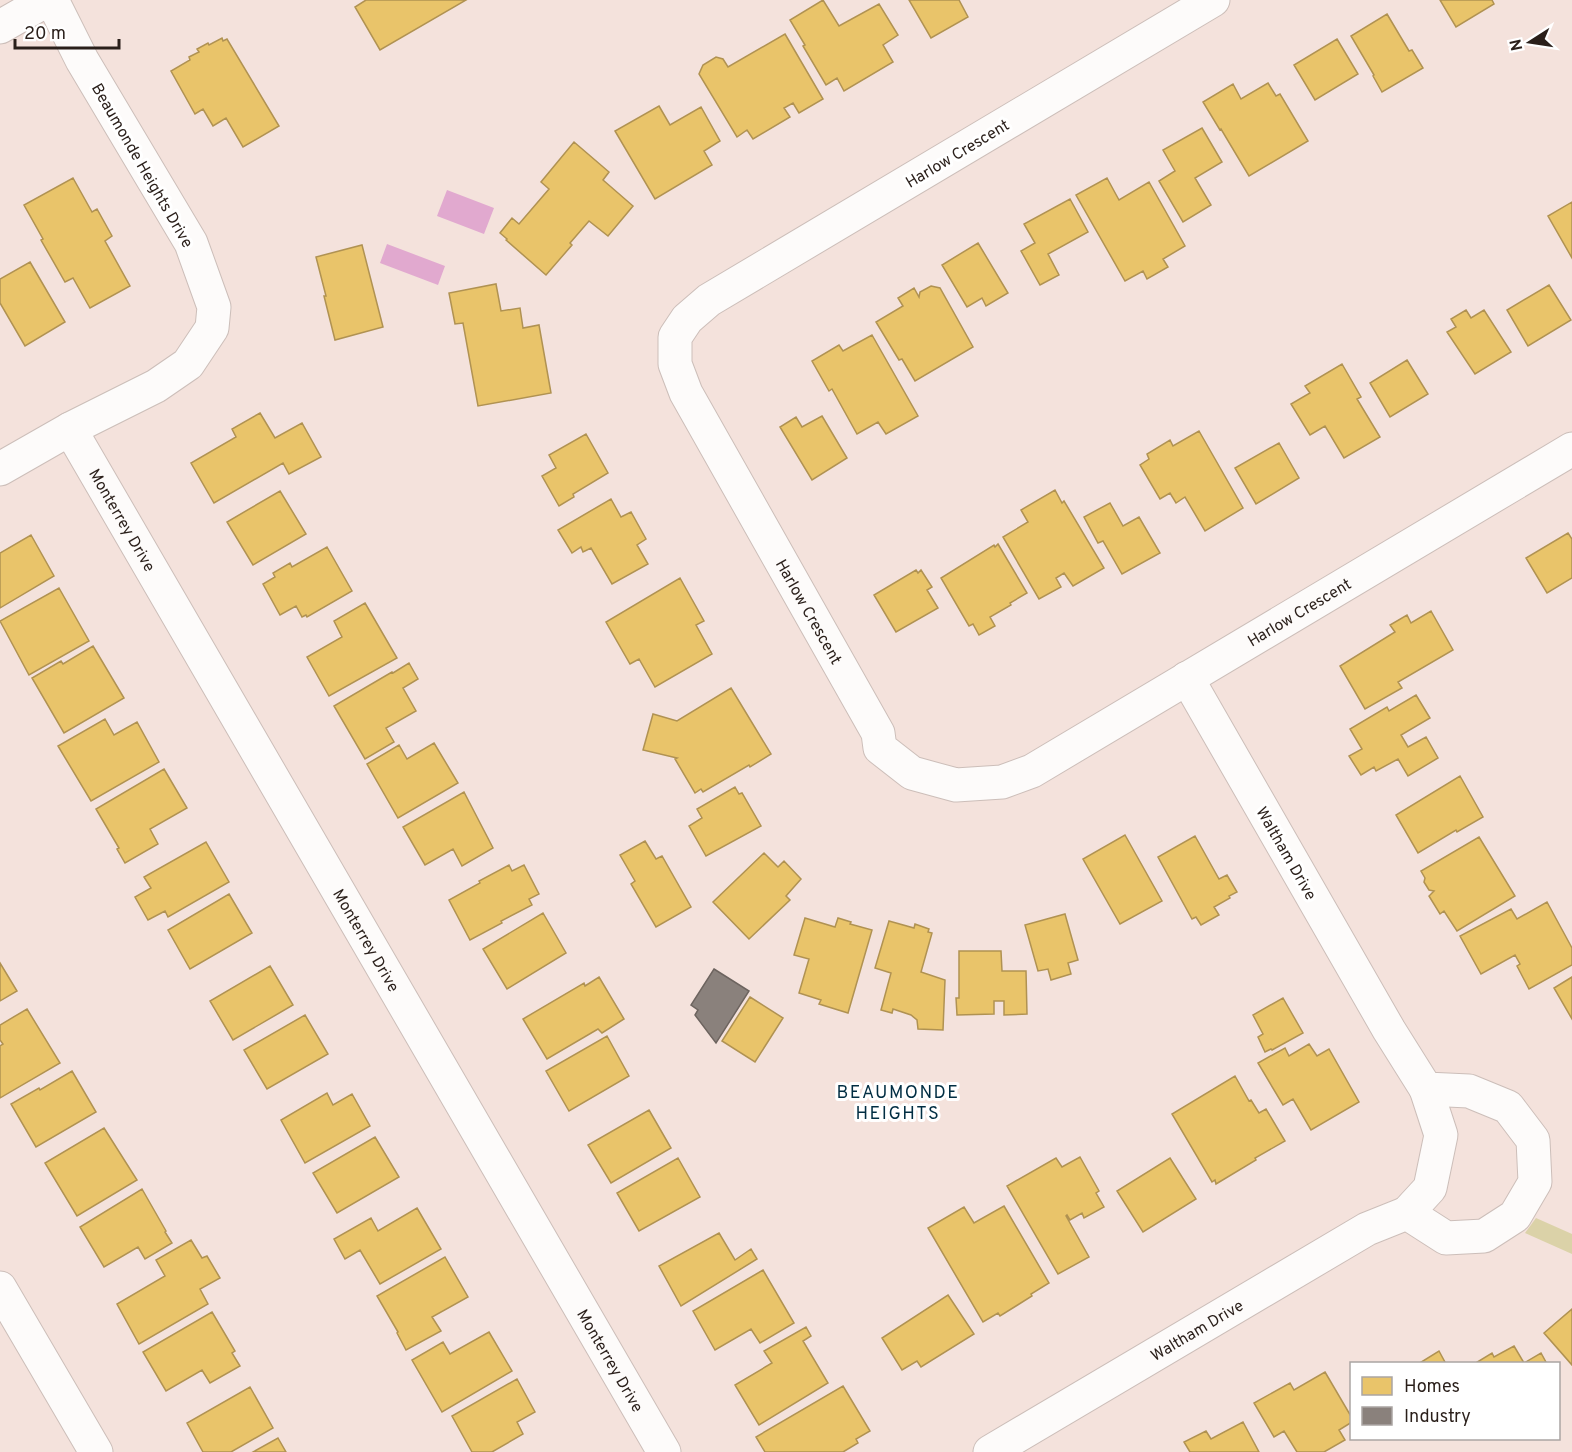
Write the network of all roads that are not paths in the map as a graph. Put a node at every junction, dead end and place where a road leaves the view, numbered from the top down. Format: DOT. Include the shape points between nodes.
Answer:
graph roads {
  1 [pos="47,0"];
  2 [pos="52,0"];
  3 [pos="1213,0"];
  4 [pos="0,27"];
  5 [pos="70,429"];
  6 [pos="1572,449"];
  7 [pos="0,470"];
  8 [pos="1187,678"];
  9 [pos="1426,1089"];
  10 [pos="1407,1213"];
  11 [pos="0,1288"];
  12 [pos="96,1452"];
  13 [pos="664,1452"];
  14 [pos="990,1452"];
  1 -- 4 [label="street"];
  2 -- 5 [label="street, Beaumonde Heights Drive" via="82,60 191,243 214,307 212,328 188,364 156,386"];
  3 -- 8 [label="street, Harlow Crescent" via="709,300 675,337 675,364 686,393 878,733 880,748 912,773 956,785 1002,782 1032,771"];
  5 -- 7 [label="street, Beaumonde Heights Drive"];
  5 -- 13 [label="street, Monterrey Drive"];
  6 -- 8 [label="street, Harlow Crescent"];
  8 -- 9 [label="street, Waltham Drive"];
  9 -- 10 [label="street, Waltham Drive" via="1441,1135 1430,1188"];
  9 -- 10 [label="street" via="1469,1091 1508,1107 1533,1140 1535,1182 1515,1216 1484,1236 1446,1238"];
  10 -- 14 [label="street, Waltham Drive" via="1367,1229"];
  11 -- 12 [label="street"];
}
